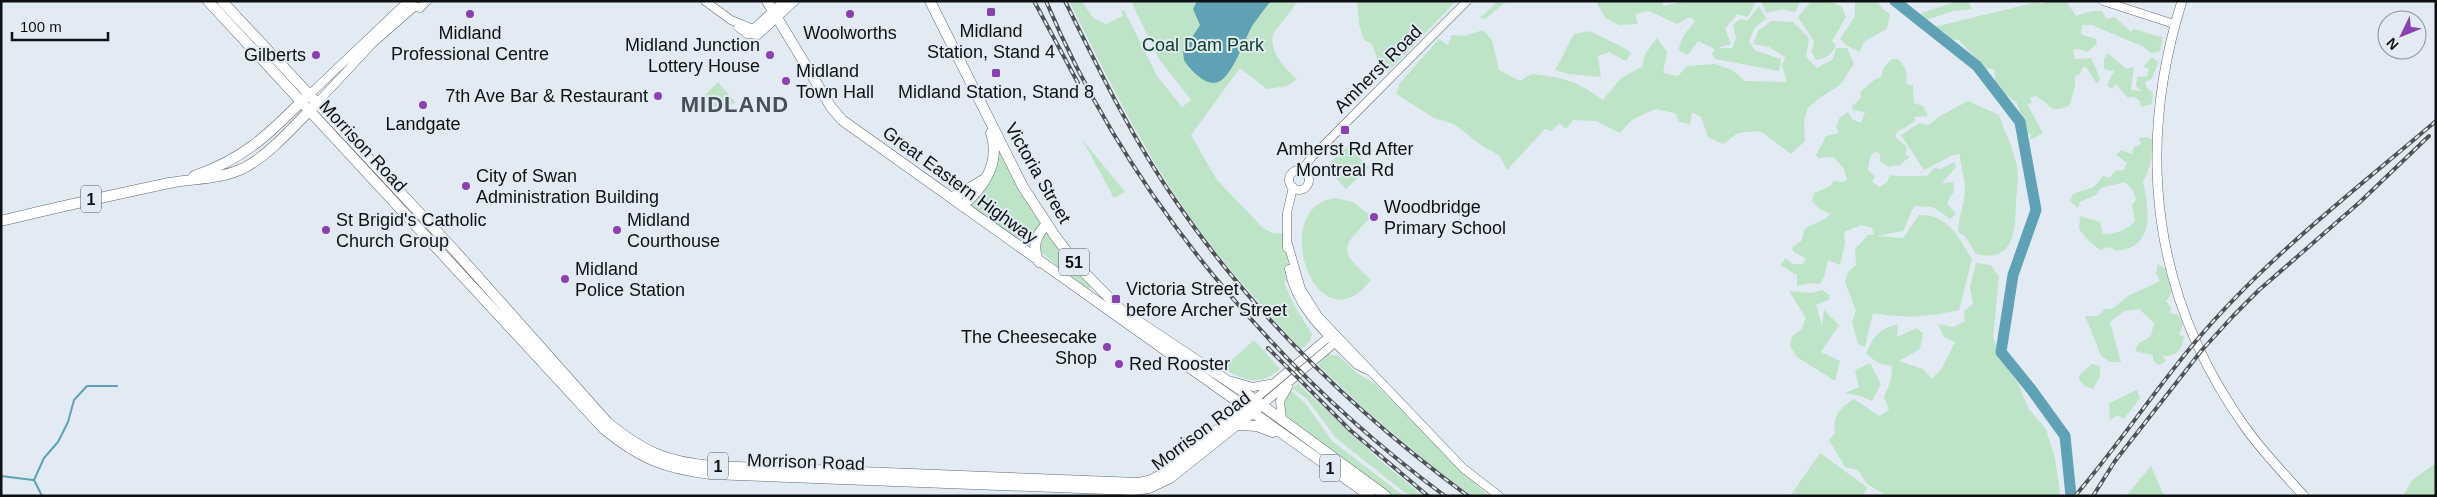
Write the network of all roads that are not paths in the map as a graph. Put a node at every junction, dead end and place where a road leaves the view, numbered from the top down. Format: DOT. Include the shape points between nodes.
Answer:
graph roads {
  1 [pos="208,1"];
  2 [pos="222,1"];
  3 [pos="426,1"];
  4 [pos="704,1"];
  5 [pos="767,1"];
  6 [pos="784,1"];
  7 [pos="795,1"];
  8 [pos="930,1"];
  9 [pos="1467,1"];
  10 [pos="2103,1"];
  11 [pos="2182,1"];
  12 [pos="410,3"];
  13 [pos="775,15"];
  14 [pos="2174,24"];
  15 [pos="305,99"];
  16 [pos="317,103"];
  17 [pos="982,106"];
  18 [pos="309,111"];
  19 [pos="1304,173"];
  20 [pos="989,174"];
  21 [pos="181,181"];
  22 [pos="1293,187"];
  23 [pos="1302,189"];
  24 [pos="950,197"];
  25 [pos="962,206"];
  26 [pos="1287,213"];
  27 [pos="1,221"];
  28 [pos="1047,224"];
  29 [pos="1288,244"];
  30 [pos="1039,262"];
  31 [pos="1312,318"];
  32 [pos="1335,338"];
  33 [pos="1314,355"];
  34 [pos="1357,365"];
  35 [pos="1368,371"];
  36 [pos="1220,376"];
  37 [pos="1290,381"];
  38 [pos="1274,383"];
  39 [pos="1257,403"];
  40 [pos="1249,410"];
  41 [pos="1282,421"];
  42 [pos="1238,425"];
  43 [pos="1284,434"];
  44 [pos="1370,496"];
  45 [pos="1386,496"];
  46 [pos="1499,496"];
  47 [pos="2304,496"];
  1 -- 15 [label="main road, Morrison Road"];
  2 -- 15 [label="main road, Morrison Road"];
  3 -- 12 [label="street" via="420,8"];
  4 -- 13 [label="street" via="753,33"];
  5 -- 13 [label="main road, Great Eastern Highway / 51"];
  6 -- 13 [label="street"];
  7 -- 13 [label="street"];
  8 -- 17 [label="main road, Victoria Street / 51"];
  9 -- 19 [label="street, Amherst Road" via="1310,158"];
  10 -- 14 [label="street"];
  11 -- 14 [label="main road"];
  12 -- 15 [label="street"];
  12 -- 16 [label="street"];
  13 -- 24 [label="main road, Great Eastern Highway / 51" via="830,107 842,120"];
  14 -- 47 [label="main road" via="2160,95 2156,156 2159,210 2170,267 2191,332 2224,392 2245,426"];
  15 -- 16 [label="main road, Morrison Road / 1"];
  15 -- 18 [label="main road, Morrison Road / 1"];
  15 -- 21 [label="main road, 1" via="245,152 222,166"];
  16 -- 18 [label="main road"];
  16 -- 40 [label="main road, Morrison Road / 1" via="455,251 608,423 630,440 671,460 712,466 1138,483 1163,474"];
  17 -- 20 [label="main road" via="993,137"];
  17 -- 28 [label="main road, Victoria Street / 51" via="1023,187"];
  18 -- 21 [label="main road, 1" via="244,168 214,179"];
  18 -- 42 [label="main road, Morrison Road / 1" via="604,429 626,447 668,468 711,474 1133,490 1149,488 1170,478"];
  19 -- 22 [label="street" via="1291,175"];
  19 -- 23 [label="street" via="1308,184"];
  20 -- 24 [label="main road" via="967,190"];
  20 -- 25 [label="main road" via="979,190"];
  21 -- 27 [label="main road, 1"];
  22 -- 23 [label="street"];
  22 -- 26 [label="street"];
  23 -- 26 [label="street"];
  24 -- 25 [label="main road, Great Eastern Highway / 51"];
  25 -- 30 [label="main road, Great Eastern Highway / 51"];
  26 -- 29 [label="street"];
  28 -- 30 [label="main road" via="1039,232 1035,246"];
  28 -- 36 [label="main road, Victoria Street / 51" via="1077,265 1121,310"];
  29 -- 31 [label="street" via="1292,284"];
  29 -- 32 [label="street" via="1301,289"];
  30 -- 40 [label="main road, Great Eastern Highway / 51"];
  31 -- 32 [label="street"];
  31 -- 33 [label="street" via="1320,337"];
  32 -- 33 [label="street, Morrison Road"];
  32 -- 34 [label="street"];
  32 -- 35 [label="street"];
  33 -- 34 [label="street" via="1334,351"];
  33 -- 37 [label="street, Morrison Road"];
  33 -- 38 [label="street, Morrison Road"];
  34 -- 35 [label="street"];
  35 -- 46 [label="street" via="1464,468"];
  36 -- 38 [label="street" via="1253,387"];
  36 -- 39 [label="main road, Victoria Street / 51"];
  37 -- 39 [label="street, Morrison Road"];
  37 -- 41 [label="street" via="1280,401"];
  38 -- 39 [label="street, Morrison Road"];
  39 -- 40 [label="main road, Morrison Road / 1"];
  39 -- 41 [label="main road, 1"];
  40 -- 42 [label="main road, Morrison Road / 1"];
  40 -- 43 [label="main road, Great Eastern Highway / 1"];
  41 -- 45 [label="main road, 1"];
  42 -- 43 [label="main road" via="1257,426"];
  43 -- 44 [label="main road, Great Eastern Highway / 1"];
}
